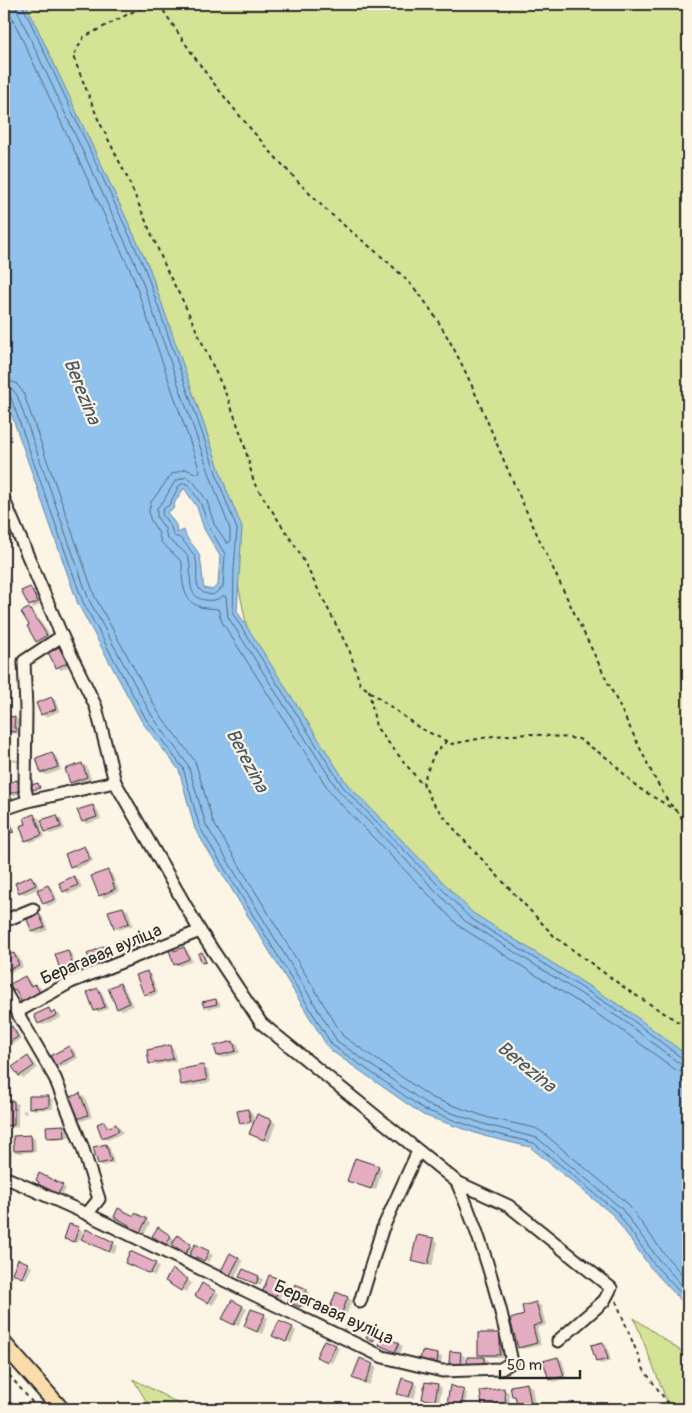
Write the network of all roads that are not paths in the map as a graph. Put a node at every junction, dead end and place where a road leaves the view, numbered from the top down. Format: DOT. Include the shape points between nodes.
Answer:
graph roads {
  1 [pos="4,500"];
  2 [pos="62,636"];
  3 [pos="115,782"];
  4 [pos="28,800"];
  5 [pos="4,809"];
  6 [pos="33,909"];
  7 [pos="4,921"];
  8 [pos="200,931"];
  9 [pos="4,990"];
  10 [pos="17,1012"];
  11 [pos="418,1151"];
  12 [pos="4,1179"];
  13 [pos="458,1182"];
  14 [pos="87,1214"];
  15 [pos="360,1302"];
  16 [pos="558,1341"];
  17 [pos="4,1344"];
  18 [pos="61,1409"];
  1 -- 2 [label="street"];
  2 -- 3 [label="street" via="96,707"];
  2 -- 4 [label="street" via="24,661 25,790"];
  3 -- 4 [label="street"];
  3 -- 8 [label="street"];
  4 -- 5 [label="street"];
  6 -- 7 [label="street"];
  8 -- 10 [label="street, Берагавая вуліца" via="70,982"];
  8 -- 11 [label="street" via="261,1023"];
  9 -- 10 [label="street"];
  10 -- 14 [label="street" via="55,1078 82,1146 99,1199"];
  11 -- 13 [label="street"];
  11 -- 15 [label="street" via="382,1230"];
  12 -- 14 [label="street, Берагавая вуліца"];
  13 -- 14 [label="street, Берагавая вуліца" via="492,1275 506,1332 512,1362 501,1370 442,1370 383,1357"];
  13 -- 16 [label="street" via="509,1206 611,1288 604,1301"];
  17 -- 18 [label="main road"];
}
